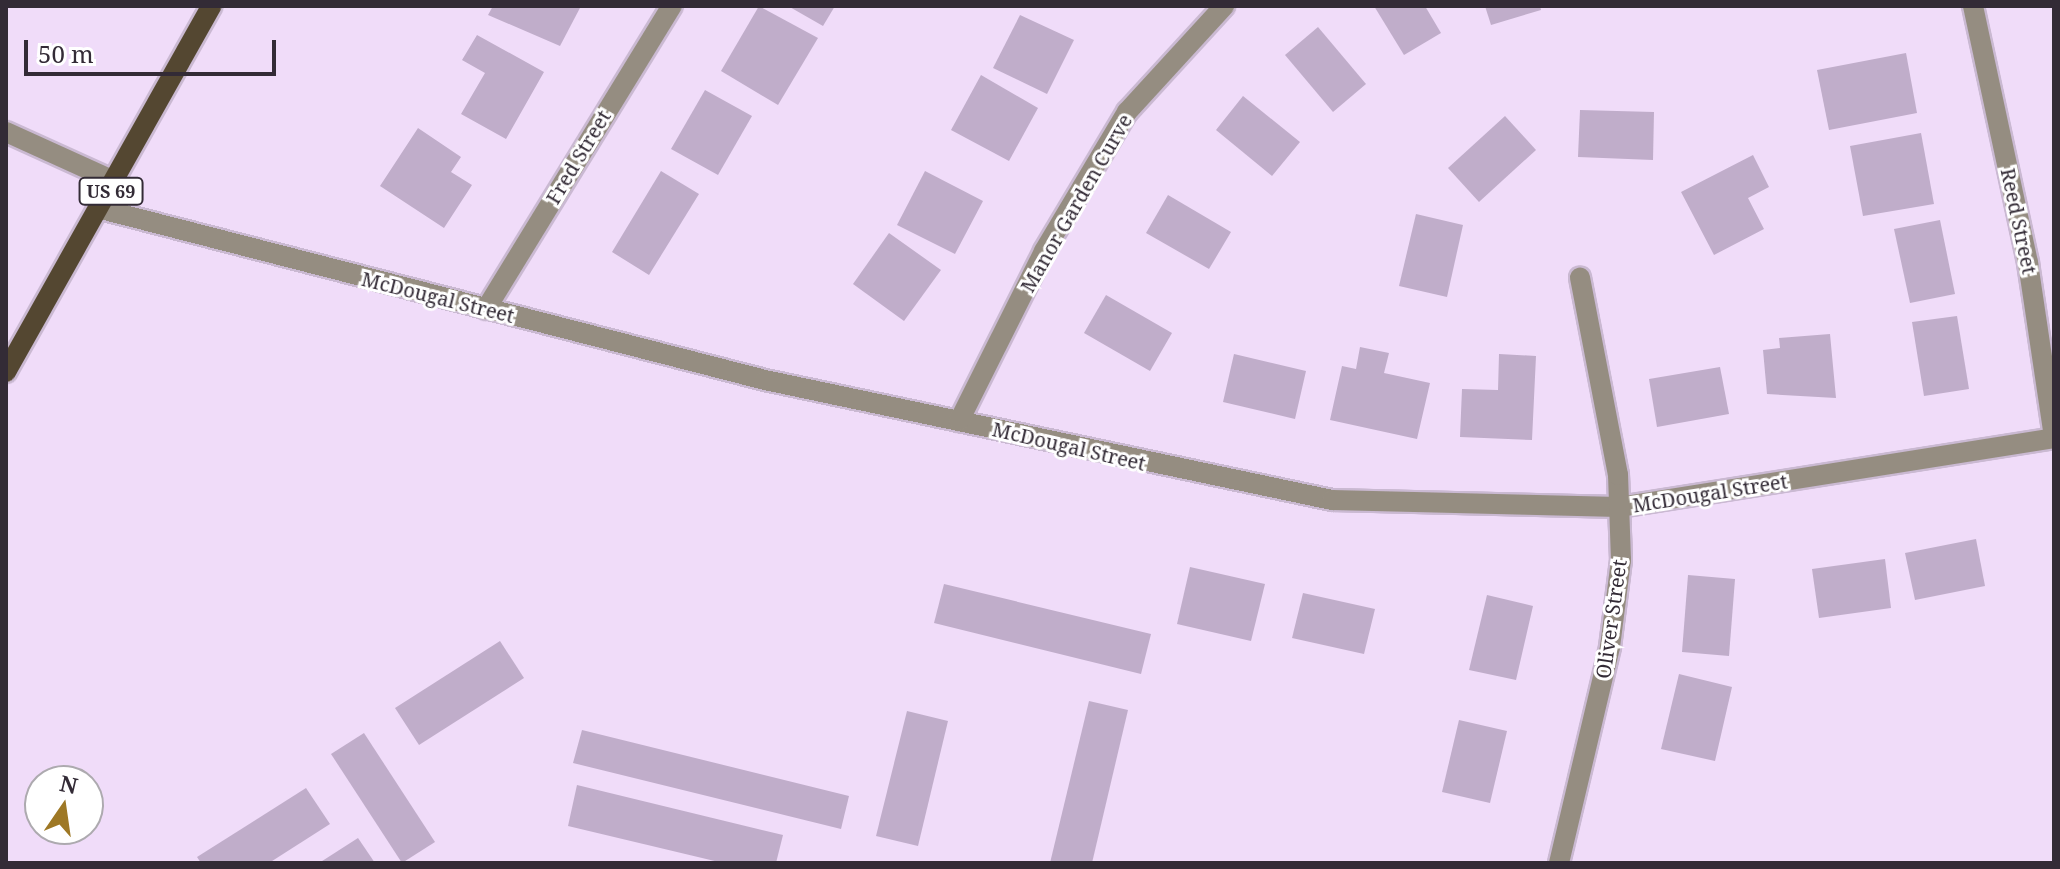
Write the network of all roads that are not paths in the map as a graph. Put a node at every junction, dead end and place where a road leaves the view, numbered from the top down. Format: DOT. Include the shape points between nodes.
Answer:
graph roads {
  1 [pos="211,6"];
  2 [pos="672,6"];
  3 [pos="1224,6"];
  4 [pos="1973,6"];
  5 [pos="6,132"];
  6 [pos="116,182"];
  7 [pos="101,209"];
  8 [pos="1580,278"];
  9 [pos="486,309"];
  10 [pos="6,372"];
  11 [pos="959,421"];
  12 [pos="2054,438"];
  13 [pos="1619,507"];
  14 [pos="1559,863"];
  1 -- 6 [label="main road, US 69"];
  2 -- 9 [label="street, Fred Street"];
  3 -- 11 [label="street, Manor Garden Curve" via="1127,112 1044,251"];
  4 -- 12 [label="street, Reed Street" via="2028,263"];
  5 -- 6 [label="street"];
  6 -- 7 [label="main road, US 69"];
  7 -- 9 [label="street, McDougal Street"];
  7 -- 10 [label="main road, US 69"];
  8 -- 13 [label="street, Oliver Street"];
  9 -- 11 [label="street, McDougal Street"];
  11 -- 13 [label="street, McDougal Street" via="1332,500"];
  12 -- 13 [label="street, McDougal Street"];
  13 -- 14 [label="street, Oliver Street" via="1610,647"];
}
